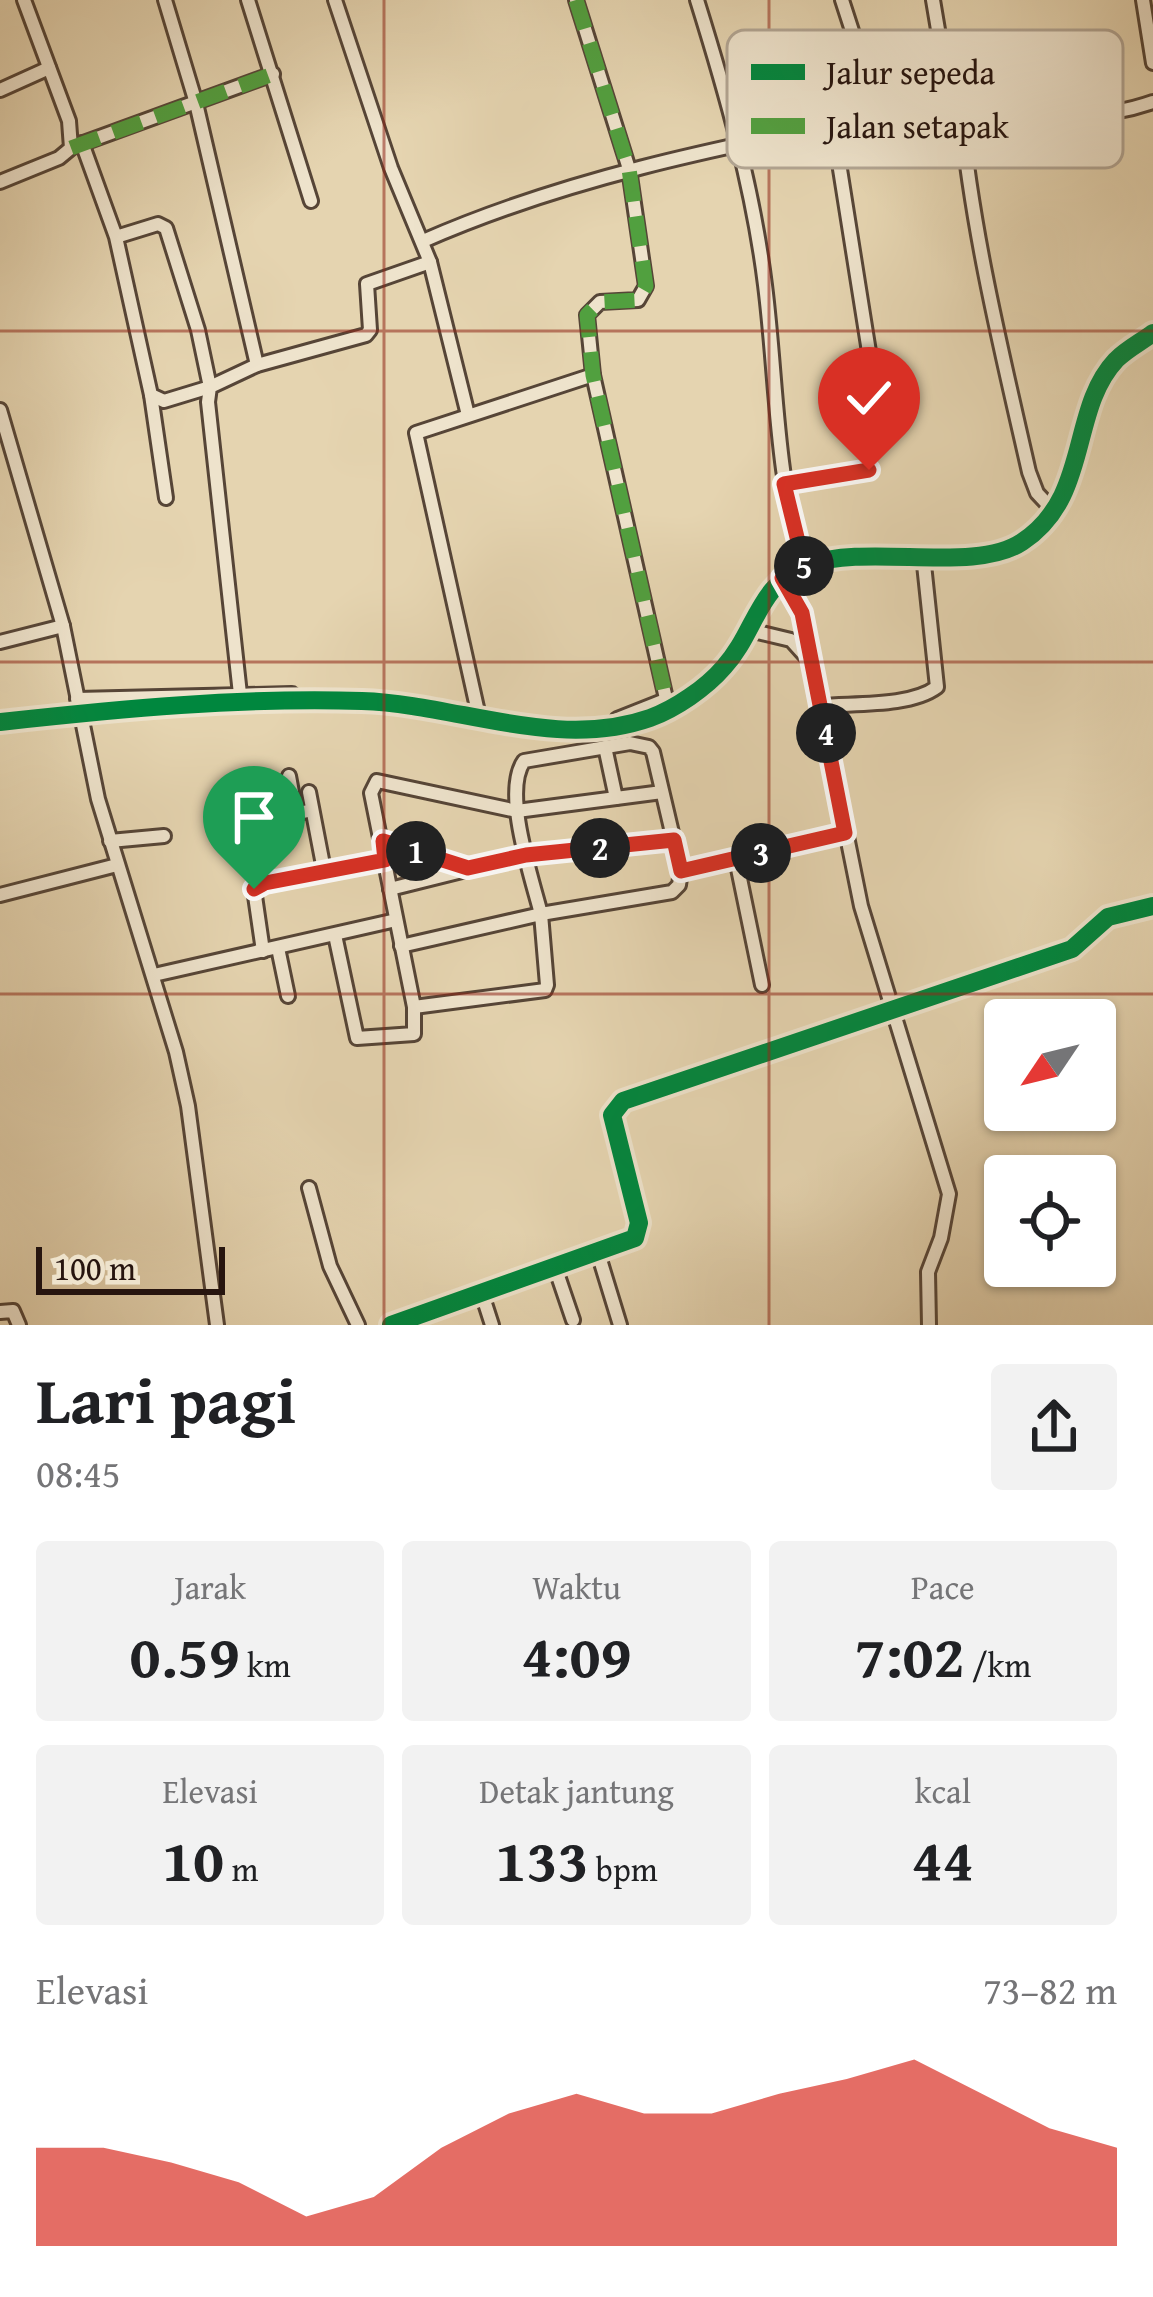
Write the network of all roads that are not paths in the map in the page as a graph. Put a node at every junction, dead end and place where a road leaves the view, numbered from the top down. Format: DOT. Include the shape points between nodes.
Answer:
graph roads {
  1 [pos="24,0"];
  2 [pos="165,0"];
  3 [pos="248,0"];
  4 [pos="334,0"];
  5 [pos="576,0"];
  6 [pos="697,0"];
  7 [pos="842,0"];
  8 [pos="933,0"];
  9 [pos="1142,0"];
  10 [pos="852,30"];
  11 [pos="939,30"];
  12 [pos="1153,64"];
  13 [pos="49,68"];
  14 [pos="274,74"];
  15 [pos="0,89"];
  16 [pos="1153,102"];
  17 [pos="196,103"];
  18 [pos="727,103"];
  19 [pos="1123,107"];
  20 [pos="77,145"];
  21 [pos="727,150"];
  22 [pos="744,168"];
  23 [pos="840,168"];
  24 [pos="965,168"];
  25 [pos="629,169"];
  26 [pos="0,182"];
  27 [pos="311,201"];
  28 [pos="116,237"];
  29 [pos="423,241"];
  30 [pos="430,262"];
  31 [pos="1153,333"];
  32 [pos="257,365"];
  33 [pos="593,375"];
  34 [pos="873,377"];
  35 [pos="210,387"];
  36 [pos="151,395"];
  37 [pos="0,410"];
  38 [pos="468,415"];
  39 [pos="869,470"];
  40 [pos="784,484"];
  41 [pos="166,498"];
  42 [pos="1050,504"];
  43 [pos="923,555"];
  44 [pos="804,566"];
  45 [pos="782,578"];
  46 [pos="64,626"];
  47 [pos="748,630"];
  48 [pos="0,642"];
  49 [pos="813,667"];
  50 [pos="240,694"];
  51 [pos="79,705"];
  52 [pos="668,706"];
  53 [pos="821,706"];
  54 [pos="478,712"];
  55 [pos="0,722"];
  56 [pos="605,747"];
  57 [pos="289,776"];
  58 [pos="309,792"];
  59 [pos="662,792"];
  60 [pos="616,798"];
  61 [pos="312,810"];
  62 [pos="517,811"];
  63 [pos="296,814"];
  64 [pos="244,826"];
  65 [pos="845,833"];
  66 [pos="164,836"];
  67 [pos="674,840"];
  68 [pos="110,841"];
  69 [pos="383,841"];
  70 [pos="526,855"];
  71 [pos="736,859"];
  72 [pos="385,860"];
  73 [pos="116,865"];
  74 [pos="468,868"];
  75 [pos="324,870"];
  76 [pos="681,871"];
  77 [pos="390,890"];
  78 [pos="0,895"];
  79 [pos="1153,906"];
  80 [pos="541,914"];
  81 [pos="396,920"];
  82 [pos="335,935"];
  83 [pos="401,946"];
  84 [pos="271,949"];
  85 [pos="154,975"];
  86 [pos="762,985"];
  87 [pos="288,996"];
  88 [pos="414,1007"];
  89 [pos="893,1010"];
  90 [pos="309,1188"];
  91 [pos="598,1253"];
  92 [pos="555,1268"];
  93 [pos="482,1294"];
  94 [pos="0,1312"];
  95 [pos="573,1320"];
  96 [pos="19,1325"];
  97 [pos="217,1325"];
  98 [pos="358,1325"];
  99 [pos="391,1325"];
  100 [pos="492,1325"];
  101 [pos="620,1325"];
  102 [pos="929,1325"];
  1 -- 13 [label="street"];
  2 -- 17 [label="street"];
  3 -- 14 [label="street"];
  4 -- 29 [label="street"];
  5 -- 25 [label="street"];
  6 -- 18 [label="street"];
  7 -- 10 [label="street"];
  8 -- 11 [label="street"];
  9 -- 12 [label="street"];
  13 -- 15 [label="street"];
  13 -- 20 [label="street"];
  14 -- 17 [label="street"];
  14 -- 27 [label="street"];
  16 -- 19 [label="street"];
  17 -- 20 [label="street"];
  17 -- 32 [label="street"];
  20 -- 26 [label="street"];
  20 -- 28 [label="street"];
  21 -- 25 [label="street"];
  22 -- 40 [label="street" via="765,283"];
  23 -- 34 [label="street"];
  24 -- 42 [label="street" via="1029,472"];
  25 -- 29 [label="street" via="498,208"];
  25 -- 33 [label="street" via="646,286 638,300 589,309"];
  28 -- 35 [label="street" via="158,224 166,229"];
  28 -- 36 [label="street"];
  29 -- 30 [label="street"];
  30 -- 32 [label="street" via="367,284 367,335"];
  30 -- 38 [label="street"];
  31 -- 42 [label="street" via="1102,381"];
  32 -- 35 [label="street"];
  33 -- 38 [label="street"];
  33 -- 52 [label="street"];
  35 -- 36 [label="street" via="164,401"];
  35 -- 50 [label="street"];
  36 -- 41 [label="street"];
  37 -- 46 [label="street"];
  38 -- 54 [label="street" via="416,434"];
  39 -- 40 [label="street"];
  40 -- 44 [label="street"];
  42 -- 43 [label="street" via="1031,536 1007,550"];
  43 -- 44 [label="street"];
  43 -- 53 [label="street" via="937,687"];
  44 -- 45 [label="street"];
  45 -- 47 [label="street"];
  45 -- 49 [label="street" via="802,613"];
  46 -- 48 [label="street"];
  46 -- 51 [label="street"];
  47 -- 49 [label="street" via="791,640"];
  47 -- 52 [label="street" via="725,667"];
  49 -- 53 [label="street"];
  50 -- 51 [label="street"];
  50 -- 54 [label="street" via="351,696"];
  51 -- 52 [label="street" via="368,701 595,730"];
  51 -- 55 [label="street"];
  51 -- 68 [label="street"];
  52 -- 54 [label="street" via="581,724"];
  53 -- 65 [label="street"];
  56 -- 59 [label="street" via="649,747"];
  56 -- 60 [label="street"];
  56 -- 62 [label="street" via="524,761"];
  57 -- 63 [label="street"];
  58 -- 61 [label="street"];
  59 -- 60 [label="street"];
  59 -- 67 [label="street"];
  60 -- 62 [label="street"];
  61 -- 63 [label="street"];
  61 -- 75 [label="street"];
  62 -- 69 [label="street" via="377,781 371,793"];
  62 -- 70 [label="street"];
  63 -- 64 [label="street"];
  65 -- 71 [label="street"];
  65 -- 89 [label="street"];
  66 -- 68 [label="street"];
  67 -- 70 [label="street"];
  67 -- 76 [label="street"];
  68 -- 73 [label="street"];
  69 -- 72 [label="street"];
  69 -- 74 [label="street"];
  70 -- 74 [label="street"];
  70 -- 80 [label="street"];
  71 -- 76 [label="street"];
  71 -- 86 [label="street"];
  72 -- 75 [label="street"];
  72 -- 77 [label="street"];
  73 -- 78 [label="street"];
  73 -- 85 [label="street"];
  74 -- 77 [label="street"];
  75 -- 84 [label="street" via="254,889"];
  76 -- 80 [label="street" via="672,892"];
  77 -- 81 [label="street"];
  79 -- 89 [label="street" via="1108,917 1078,947"];
  80 -- 83 [label="street"];
  80 -- 88 [label="street" via="544,989"];
  81 -- 82 [label="street"];
  81 -- 83 [label="street"];
  82 -- 84 [label="street"];
  82 -- 88 [label="street" via="357,1038 414,1034"];
  83 -- 88 [label="street"];
  84 -- 85 [label="street"];
  84 -- 87 [label="street"];
  85 -- 97 [label="street" via="188,1106"];
  89 -- 91 [label="street" via="617,1106 612,1115 639,1223 637,1236"];
  89 -- 102 [label="street" via="950,1200 928,1272"];
  90 -- 98 [label="street" via="330,1266"];
  91 -- 92 [label="street"];
  91 -- 101 [label="street"];
  92 -- 93 [label="street"];
  92 -- 95 [label="street"];
  93 -- 99 [label="street"];
  93 -- 100 [label="street"];
  94 -- 96 [label="street" via="13,1312"];
}
